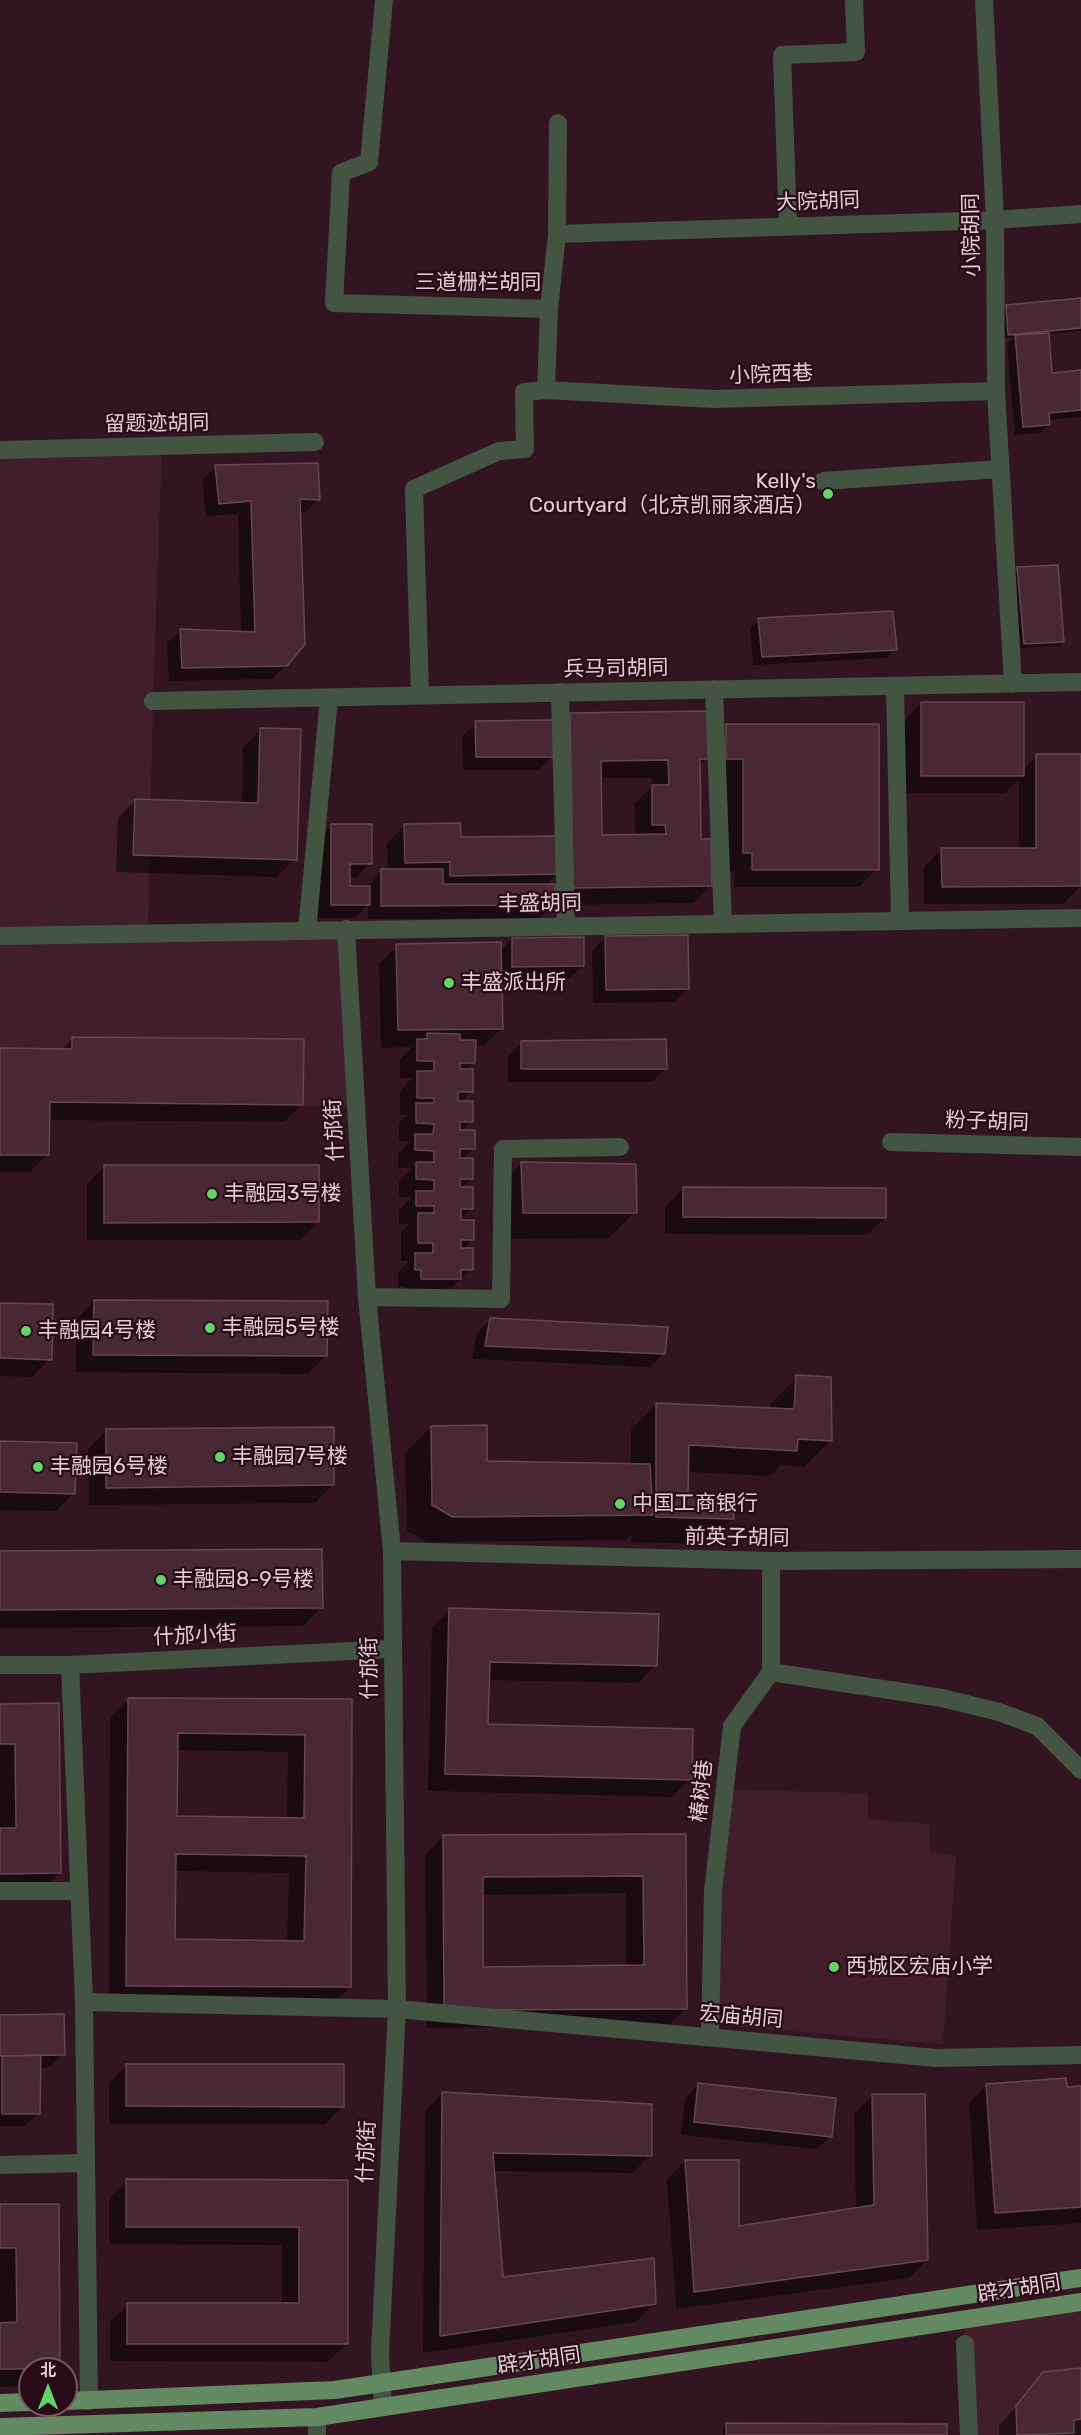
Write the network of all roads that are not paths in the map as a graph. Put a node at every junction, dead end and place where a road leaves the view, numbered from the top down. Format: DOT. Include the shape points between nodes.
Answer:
graph roads {
  1 [pos="384,0"];
  2 [pos="854,0"];
  3 [pos="984,0"];
  4 [pos="558,123"];
  5 [pos="1081,214"];
  6 [pos="995,220"];
  7 [pos="788,226"];
  8 [pos="557,234"];
  9 [pos="549,309"];
  10 [pos="546,390"];
  11 [pos="996,391"];
  12 [pos="315,442"];
  13 [pos="0,450"];
  14 [pos="1000,469"];
  15 [pos="823,481"];
  16 [pos="1081,682"];
  17 [pos="1013,684"];
  18 [pos="895,686"];
  19 [pos="714,689"];
  20 [pos="560,692"];
  21 [pos="420,695"];
  22 [pos="329,698"];
  23 [pos="153,701"];
  24 [pos="1081,918"];
  25 [pos="900,921"];
  26 [pos="723,923"];
  27 [pos="566,926"];
  28 [pos="307,930"];
  29 [pos="346,930"];
  30 [pos="0,936"];
  31 [pos="891,1142"];
  32 [pos="620,1147"];
  33 [pos="1081,1147"];
  34 [pos="367,1297"];
  35 [pos="392,1551"];
  36 [pos="1081,1559"];
  37 [pos="771,1562"];
  38 [pos="392,1649"];
  39 [pos="0,1665"];
  40 [pos="70,1665"];
  41 [pos="771,1672"];
  42 [pos="1081,1770"];
  43 [pos="78,1891"];
  44 [pos="0,1892"];
  45 [pos="84,2002"];
  46 [pos="397,2009"];
  47 [pos="710,2037"];
  48 [pos="1081,2055"];
  49 [pos="84,2163"];
  50 [pos="0,2165"];
  51 [pos="1081,2278"];
  52 [pos="1081,2302"];
  53 [pos="965,2344"];
  54 [pos="380,2383"];
  55 [pos="78,2401"];
  56 [pos="89,2401"];
  57 [pos="18,2402"];
  58 [pos="0,2403"];
  59 [pos="383,2407"];
  60 [pos="317,2426"];
  61 [pos="0,2427"];
  62 [pos="91,2430"];
  63 [pos="969,2435"];
  1 -- 9 [label="street, 三道栅栏胡同" via="369,162 341,173 334,303"];
  2 -- 7 [label="street" via="856,52 782,55"];
  3 -- 6 [label="street, 小院胡同"];
  4 -- 8 [label="street, 三道栅栏胡同"];
  5 -- 6 [label="street, 大院胡同"];
  6 -- 7 [label="street, 大院胡同"];
  6 -- 11 [label="street, 小院胡同"];
  7 -- 8 [label="street, 大院胡同"];
  8 -- 9 [label="street, 三道栅栏胡同"];
  9 -- 10 [label="street"];
  10 -- 11 [label="street, 小院西巷" via="713,399"];
  10 -- 21 [label="street" via="524,392 525,449 500,452 414,489"];
  11 -- 14 [label="street, 小院胡同"];
  12 -- 13 [label="street, 留题迹胡同"];
  14 -- 15 [label="street"];
  14 -- 17 [label="street, 小院胡同"];
  16 -- 17 [label="street, 兵马司胡同"];
  17 -- 18 [label="street, 兵马司胡同"];
  18 -- 19 [label="street, 兵马司胡同"];
  18 -- 25 [label="street"];
  19 -- 20 [label="street, 兵马司胡同"];
  19 -- 26 [label="street"];
  20 -- 21 [label="street, 兵马司胡同"];
  20 -- 27 [label="street"];
  21 -- 22 [label="street, 兵马司胡同"];
  22 -- 23 [label="street, 兵马司胡同"];
  22 -- 28 [label="street"];
  24 -- 25 [label="street, 丰盛胡同"];
  25 -- 26 [label="street, 丰盛胡同"];
  26 -- 27 [label="street, 丰盛胡同"];
  27 -- 29 [label="street, 丰盛胡同"];
  28 -- 29 [label="street, 丰盛胡同"];
  28 -- 30 [label="street, 丰盛胡同"];
  29 -- 34 [label="street, 什邡街"];
  31 -- 33 [label="street, 粉子胡同"];
  32 -- 34 [label="street" via="503,1149 501,1299"];
  34 -- 35 [label="street, 什邡街"];
  35 -- 37 [label="street, 前英子胡同"];
  35 -- 38 [label="street, 什邡街"];
  36 -- 37 [label="street, 前英子胡同"];
  37 -- 41 [label="street"];
  38 -- 40 [label="street, 什邡小街"];
  38 -- 46 [label="street, 什邡街"];
  39 -- 40 [label="street, 什邡小街"];
  40 -- 43 [label="street"];
  41 -- 42 [label="street" via="942,1698 999,1712 1037,1725"];
  41 -- 47 [label="street, 椿树巷" via="732,1726 713,1892"];
  43 -- 44 [label="street"];
  43 -- 45 [label="street"];
  45 -- 46 [label="street, 宏庙胡同"];
  45 -- 49 [label="street"];
  46 -- 47 [label="street, 宏庙胡同"];
  46 -- 54 [label="street, 什邡街"];
  47 -- 48 [label="street, 宏庙胡同" via="936,2058"];
  49 -- 50 [label="street"];
  49 -- 56 [label="street"];
  51 -- 54 [label="main road, 辟才胡同"];
  52 -- 59 [label="main road, 辟才胡同"];
  53 -- 63 [label="street"];
  54 -- 56 [label="main road, 辟才胡同" via="335,2390"];
  54 -- 59 [label="street, 什邡街"];
  55 -- 56 [label="main road, 辟才胡同"];
  57 -- 58 [label="main road"];
  59 -- 60 [label="main road, 辟才胡同"];
  60 -- 62 [label="main road, 辟才胡同"];
  61 -- 62 [label="main road, 辟才胡同"];
}
